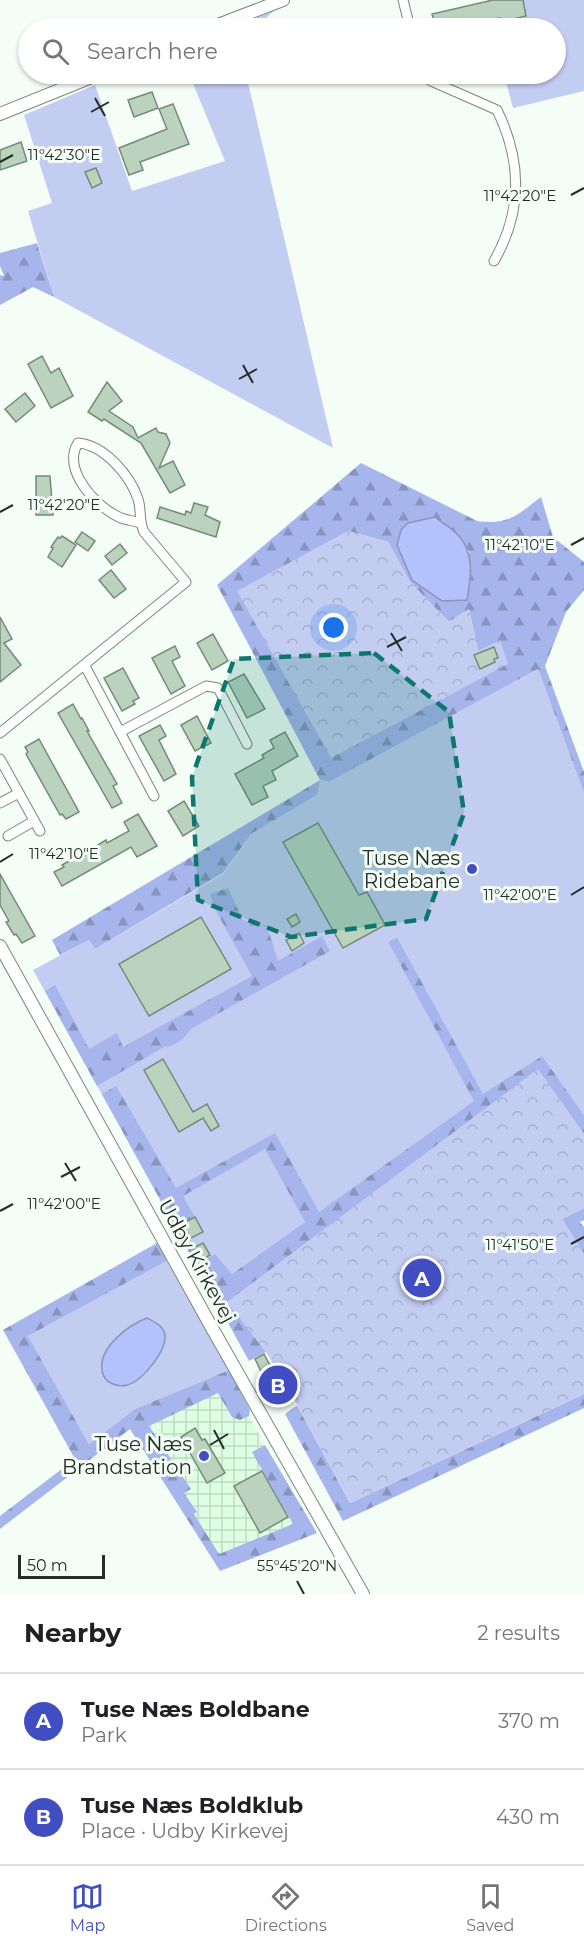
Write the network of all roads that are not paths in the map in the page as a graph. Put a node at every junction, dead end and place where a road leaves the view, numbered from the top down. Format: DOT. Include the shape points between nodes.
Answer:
graph roads {
  1 [pos="283,0"];
  2 [pos="403,0"];
  3 [pos="236,18"];
  4 [pos="408,18"];
  5 [pos="74,84"];
  6 [pos="438,84"];
  7 [pos="0,114"];
  8 [pos="494,261"];
  9 [pos="140,523"];
  10 [pos="85,666"];
  11 [pos="0,732"];
  12 [pos="120,732"];
  13 [pos="247,744"];
  14 [pos="0,759"];
  15 [pos="19,793"];
  16 [pos="154,796"];
  17 [pos="0,803"];
  18 [pos="34,821"];
  19 [pos="40,831"];
  20 [pos="8,836"];
  21 [pos="0,946"];
  22 [pos="363,1594"];
  1 -- 3 [label="street"];
  2 -- 4 [label="street"];
  5 -- 7 [label="street"];
  6 -- 8 [label="street" via="497,110 508,132 514,159 515,199 512,223"];
  9 -- 9 [label="street" via="121,518 99,504 86,489 72,458 78,443 98,448 119,468 139,500"];
  9 -- 10 [label="street" via="186,582"];
  10 -- 11 [label="street"];
  10 -- 12 [label="street"];
  12 -- 13 [label="street" via="206,686 218,688"];
  12 -- 16 [label="street"];
  14 -- 15 [label="street"];
  15 -- 17 [label="street"];
  15 -- 18 [label="street"];
  18 -- 19 [label="street"];
  18 -- 20 [label="street"];
  21 -- 22 [label="street, Udby Kirkevej"];
}
